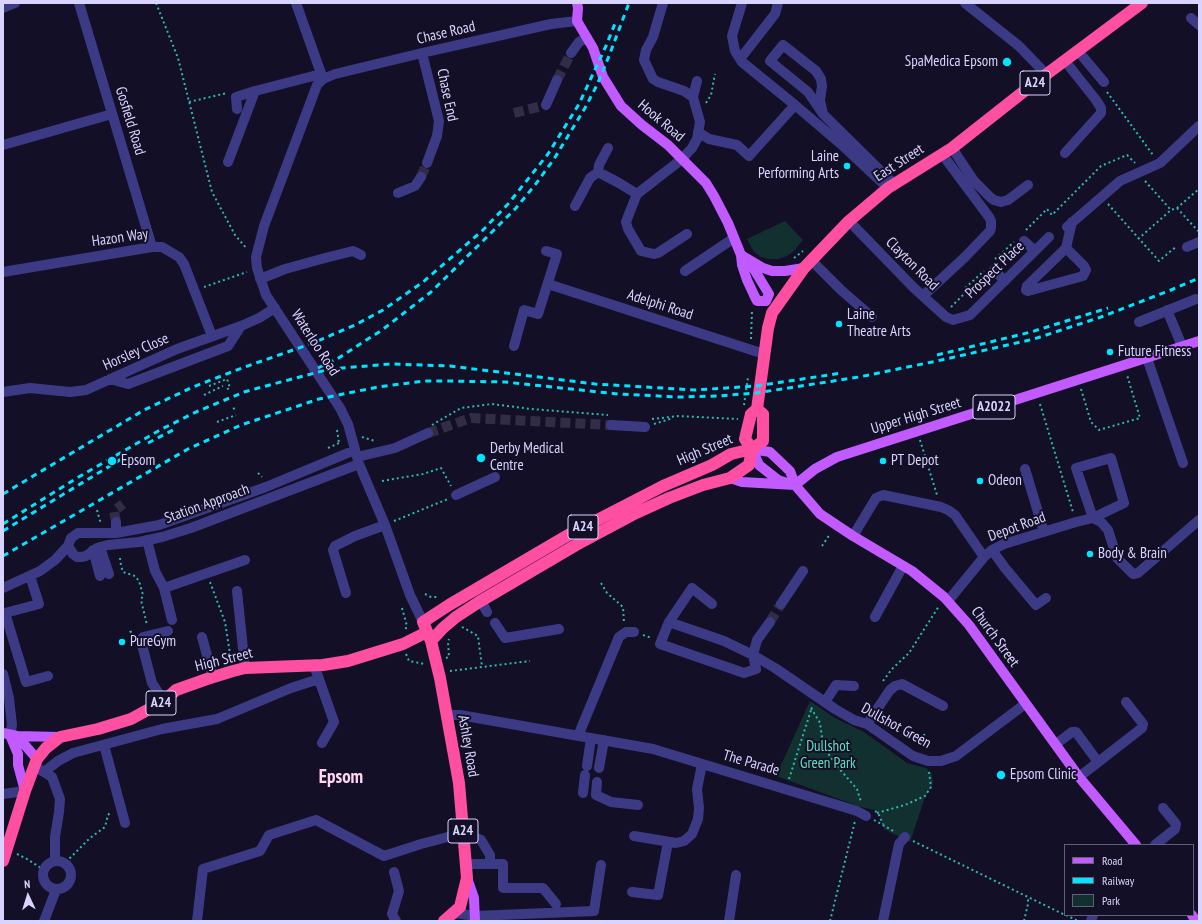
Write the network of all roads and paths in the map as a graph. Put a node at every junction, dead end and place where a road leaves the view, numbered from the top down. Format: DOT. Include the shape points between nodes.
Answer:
graph roads {
  1 [pos="15,3"];
  2 [pos="79,3"];
  3 [pos="156,3"];
  4 [pos="296,3"];
  5 [pos="577,3"];
  6 [pos="663,3"];
  7 [pos="742,3"];
  8 [pos="778,3"];
  9 [pos="965,3"];
  10 [pos="973,3"];
  11 [pos="1138,4"];
  12 [pos="3,8"];
  13 [pos="1191,18"];
  14 [pos="577,21"];
  15 [pos="1199,25"];
  16 [pos="587,38"];
  17 [pos="1078,51"];
  18 [pos="422,53"];
  19 [pos="572,53"];
  20 [pos="740,59"];
  21 [pos="1065,62"];
  22 [pos="1043,70"];
  23 [pos="716,74"];
  24 [pos="322,76"];
  25 [pos="557,80"];
  26 [pos="697,81"];
  27 [pos="1105,87"];
  28 [pos="255,91"];
  29 [pos="693,97"];
  30 [pos="546,105"];
  31 [pos="795,105"];
  32 [pos="237,109"];
  33 [pos="697,112"];
  34 [pos="112,114"];
  35 [pos="823,114"];
  36 [pos="1199,126"];
  37 [pos="698,132"];
  38 [pos="3,145"];
  39 [pos="608,148"];
  40 [pos="947,151"];
  41 [pos="1065,153"];
  42 [pos="682,159"];
  43 [pos="228,162"];
  44 [pos="427,163"];
  45 [pos="1149,168"];
  46 [pos="598,172"];
  47 [pos="421,177"];
  48 [pos="1028,185"];
  49 [pos="891,186"];
  50 [pos="1199,189"];
  51 [pos="398,193"];
  52 [pos="637,194"];
  53 [pos="1102,198"];
  54 [pos="575,206"];
  55 [pos="1177,208"];
  56 [pos="1171,210"];
  57 [pos="848,221"];
  58 [pos="1072,222"];
  59 [pos="1063,231"];
  60 [pos="1199,233"];
  61 [pos="687,234"];
  62 [pos="1022,237"];
  63 [pos="734,238"];
  64 [pos="1049,238"];
  65 [pos="1138,239"];
  66 [pos="1199,242"];
  67 [pos="1184,245"];
  68 [pos="152,247"];
  69 [pos="247,248"];
  70 [pos="1066,248"];
  71 [pos="546,251"];
  72 [pos="1035,252"];
  73 [pos="361,255"];
  74 [pos="741,255"];
  75 [pos="808,264"];
  76 [pos="991,267"];
  77 [pos="685,271"];
  78 [pos="3,272"];
  79 [pos="248,272"];
  80 [pos="260,278"];
  81 [pos="1005,281"];
  82 [pos="548,284"];
  83 [pos="196,290"];
  84 [pos="923,296"];
  85 [pos="1196,299"];
  86 [pos="751,305"];
  87 [pos="275,308"];
  88 [pos="1167,310"];
  89 [pos="772,314"];
  90 [pos="944,315"];
  91 [pos="872,317"];
  92 [pos="959,319"];
  93 [pos="1139,322"];
  94 [pos="241,326"];
  95 [pos="212,336"];
  96 [pos="1199,341"];
  97 [pos="750,342"];
  98 [pos="514,346"];
  99 [pos="1182,346"];
  100 [pos="764,354"];
  101 [pos="1147,358"];
  102 [pos="1124,365"];
  103 [pos="749,376"];
  104 [pos="110,379"];
  105 [pos="1078,380"];
  106 [pos="209,386"];
  107 [pos="224,386"];
  108 [pos="225,390"];
  109 [pos="3,392"];
  110 [pos="1036,393"];
  111 [pos="204,395"];
  112 [pos="237,407"];
  113 [pos="743,408"];
  114 [pos="233,409"];
  115 [pos="757,410"];
  116 [pos="236,415"];
  117 [pos="679,416"];
  118 [pos="612,420"];
  119 [pos="741,420"];
  120 [pos="217,422"];
  121 [pos="648,423"];
  122 [pos="427,430"];
  123 [pos="918,431"];
  124 [pos="338,435"];
  125 [pos="363,437"];
  126 [pos="382,442"];
  127 [pos="328,448"];
  128 [pos="752,449"];
  129 [pos="357,457"];
  130 [pos="1184,463"];
  131 [pos="1025,469"];
  132 [pos="258,473"];
  133 [pos="262,477"];
  134 [pos="494,477"];
  135 [pos="730,478"];
  136 [pos="382,480"];
  137 [pos="795,485"];
  138 [pos="456,495"];
  139 [pos="941,507"];
  140 [pos="1093,518"];
  141 [pos="1199,520"];
  142 [pos="116,522"];
  143 [pos="1076,522"];
  144 [pos="385,525"];
  145 [pos="837,525"];
  146 [pos="1044,532"];
  147 [pos="116,533"];
  148 [pos="853,536"];
  149 [pos="147,540"];
  150 [pos="67,541"];
  151 [pos="822,546"];
  152 [pos="97,548"];
  153 [pos="992,550"];
  154 [pos="984,557"];
  155 [pos="245,560"];
  156 [pos="903,566"];
  157 [pos="803,571"];
  158 [pos="104,575"];
  159 [pos="30,576"];
  160 [pos="209,580"];
  161 [pos="601,583"];
  162 [pos="3,588"];
  163 [pos="164,588"];
  164 [pos="237,590"];
  165 [pos="346,593"];
  166 [pos="425,594"];
  167 [pos="443,596"];
  168 [pos="1046,598"];
  169 [pos="946,599"];
  170 [pos="481,601"];
  171 [pos="712,604"];
  172 [pos="781,604"];
  173 [pos="402,608"];
  174 [pos="487,612"];
  175 [pos="875,617"];
  176 [pos="172,620"];
  177 [pos="670,622"];
  178 [pos="770,622"];
  179 [pos="495,623"];
  180 [pos="405,630"];
  181 [pos="457,630"];
  182 [pos="559,630"];
  183 [pos="168,631"];
  184 [pos="632,631"];
  185 [pos="427,632"];
  186 [pos="202,637"];
  187 [pos="450,638"];
  188 [pos="661,641"];
  189 [pos="406,653"];
  190 [pos="753,655"];
  191 [pos="444,659"];
  192 [pos="530,661"];
  193 [pos="426,664"];
  194 [pos="314,665"];
  195 [pos="482,667"];
  196 [pos="246,668"];
  197 [pos="457,670"];
  198 [pos="233,671"];
  199 [pos="3,674"];
  200 [pos="48,676"];
  201 [pos="213,677"];
  202 [pos="319,679"];
  203 [pos="854,686"];
  204 [pos="880,686"];
  205 [pos="814,694"];
  206 [pos="164,701"];
  207 [pos="825,702"];
  208 [pos="1126,702"];
  209 [pos="1025,704"];
  210 [pos="943,706"];
  211 [pos="812,708"];
  212 [pos="446,715"];
  213 [pos="867,724"];
  214 [pos="10,734"];
  215 [pos="924,734"];
  216 [pos="578,736"];
  217 [pos="60,737"];
  218 [pos="590,738"];
  219 [pos="604,740"];
  220 [pos="322,743"];
  221 [pos="1056,744"];
  222 [pos="104,745"];
  223 [pos="928,761"];
  224 [pos="1098,762"];
  225 [pos="702,764"];
  226 [pos="38,766"];
  227 [pos="599,768"];
  228 [pos="1079,777"];
  229 [pos="597,782"];
  230 [pos="787,788"];
  231 [pos="25,791"];
  232 [pos="583,793"];
  233 [pos="3,794"];
  234 [pos="120,804"];
  235 [pos="638,805"];
  236 [pos="859,806"];
  237 [pos="1163,808"];
  238 [pos="878,812"];
  239 [pos="869,813"];
  240 [pos="125,823"];
  241 [pos="883,825"];
  242 [pos="463,835"];
  243 [pos="634,836"];
  244 [pos="905,837"];
  245 [pos="668,842"];
  246 [pos="1135,844"];
  247 [pos="1156,844"];
  248 [pos="6,849"];
  249 [pos="3,861"];
  250 [pos="55,861"];
  251 [pos="65,863"];
  252 [pos="466,864"];
  253 [pos="490,864"];
  254 [pos="601,865"];
  255 [pos="44,870"];
  256 [pos="394,872"];
  257 [pos="736,875"];
  258 [pos="467,878"];
  259 [pos="56,890"];
  260 [pos="632,892"];
  261 [pos="1028,897"];
  262 [pos="556,904"];
  263 [pos="454,913"];
  264 [pos="1064,915"];
  265 [pos="1067,916"];
  266 [pos="475,918"];
  267 [pos="44,921"];
  268 [pos="197,921"];
  269 [pos="396,921"];
  270 [pos="444,921"];
  271 [pos="729,921"];
  272 [pos="830,921"];
  273 [pos="883,921"];
  274 [pos="1024,921"];
  275 [pos="1078,921"];
  1 -- 12 [label="street"];
  2 -- 34 [label="street, Gosfield Road"];
  3 -- 69 [label="path" via="178,58 212,192 235,235"];
  4 -- 24 [label="street"];
  5 -- 14 [label="main road"];
  6 -- 29 [label="street" via="644,60 653,79"];
  7 -- 20 [label="street" via="732,36 735,51"];
  8 -- 20 [label="street" via="775,14"];
  9 -- 22 [label="street" via="1019,46"];
  10 -- 22 [label="street" via="1023,43"];
  11 -- 17 [label="highway, East Street / A24"];
  13 -- 15 [label="street"];
  14 -- 16 [label="main road, Hook Road"];
  14 -- 18 [label="street, Chase Road" via="551,24"];
  16 -- 19 [label="street" via="579,42"];
  16 -- 42 [label="main road, Hook Road" via="603,77 621,106"];
  17 -- 21 [label="highway, East Street / A24"];
  17 -- 27 [label="street"];
  18 -- 24 [label="street, Chase Road"];
  18 -- 44 [label="street, Chase End" via="439,121 439,130"];
  20 -- 31 [label="street"];
  21 -- 22 [label="highway, East Street / A24"];
  21 -- 41 [label="street" via="1101,108 1101,113"];
  22 -- 40 [label="highway, East Street / A24"];
  23 -- 33 [label="path" via="711,95"];
  24 -- 28 [label="street, Chase Road"];
  24 -- 80 [label="street, Waterloo Road" via="264,226 256,257"];
  25 -- 30 [label="street"];
  26 -- 29 [label="street"];
  27 -- 45 [label="path" via="1132,128"];
  28 -- 32 [label="street, Chase Road" via="236,97"];
  28 -- 43 [label="street"];
  29 -- 33 [label="street"];
  31 -- 37 [label="street" via="748,156 737,145 709,139"];
  31 -- 49 [label="street"];
  33 -- 37 [label="street" via="700,122"];
  34 -- 38 [label="street"];
  34 -- 68 [label="street, Gosfield Road"];
  35 -- 35 [label="street" via="820,100 822,86 816,71 782,45 770,61 808,92"];
  35 -- 49 [label="street"];
  36 -- 45 [label="street"];
  37 -- 42 [label="street" via="692,148"];
  39 -- 46 [label="street"];
  40 -- 48 [label="street" via="994,200 1008,200"];
  40 -- 49 [label="highway, East Street / A24"];
  40 -- 84 [label="street" via="989,217 991,228 965,257"];
  42 -- 52 [label="street"];
  42 -- 63 [label="main road, Hook Road" via="700,176 714,196"];
  45 -- 53 [label="street" via="1120,181"];
  45 -- 56 [label="path" via="1146,182"];
  45 -- 62 [label="path" via="1126,155 1101,166 1052,214 1047,209"];
  46 -- 52 [label="street"];
  46 -- 54 [label="street" via="590,178"];
  47 -- 51 [label="street" via="415,186"];
  49 -- 57 [label="highway, East Street / A24"];
  50 -- 55 [label="path"];
  52 -- 61 [label="street" via="626,222 628,230 641,250 658,253"];
  53 -- 58 [label="street"];
  53 -- 65 [label="path"];
  55 -- 56 [label="path"];
  55 -- 60 [label="path"];
  56 -- 65 [label="path"];
  57 -- 75 [label="highway, East Street / A24"];
  57 -- 84 [label="street, Clayton Road"];
  58 -- 59 [label="street"];
  58 -- 70 [label="street"];
  62 -- 72 [label="street"];
  62 -- 76 [label="path"];
  63 -- 74 [label="main road, Hook Road"];
  63 -- 77 [label="street"];
  64 -- 72 [label="street, Prospect Place"];
  65 -- 67 [label="path" via="1143,241 1159,261"];
  66 -- 67 [label="street"];
  68 -- 78 [label="street, Hazon Way"];
  68 -- 83 [label="street, Hazon Way" via="162,248 179,257"];
  70 -- 70 [label="street" via="1027,286 1026,290 1031,292 1083,276 1086,270 1084,266"];
  71 -- 82 [label="street" via="557,254"];
  72 -- 81 [label="street, Prospect Place"];
  73 -- 80 [label="street" via="353,251"];
  74 -- 75 [label="main road" via="772,271 786,271"];
  74 -- 89 [label="main road, Hook Road" via="742,265 757,301 766,301"];
  75 -- 89 [label="highway, East Street / A24"];
  75 -- 91 [label="street"];
  76 -- 81 [label="street"];
  76 -- 90 [label="path" via="964,289 964,294"];
  79 -- 83 [label="path"];
  80 -- 87 [label="street, Waterloo Road"];
  81 -- 92 [label="street, Prospect Place" via="970,315"];
  82 -- 98 [label="street" via="538,314 524,310"];
  82 -- 100 [label="street, Adelphi Road"];
  83 -- 95 [label="street, Hazon Way"];
  84 -- 90 [label="street, Clayton Road"];
  85 -- 88 [label="street"];
  86 -- 97 [label="path" via="753,311"];
  87 -- 94 [label="street, Horsley Close"];
  87 -- 129 [label="street, Waterloo Road" via="340,408 348,424"];
  88 -- 93 [label="street"];
  88 -- 99 [label="street"];
  89 -- 100 [label="highway, East Street / A24"];
  90 -- 92 [label="street, Clayton Road" via="953,320"];
  94 -- 95 [label="street, Horsley Close"];
  94 -- 104 [label="street" via="228,346 128,384"];
  95 -- 104 [label="street, Horsley Close"];
  96 -- 99 [label="main road, Upper High Street / A2022"];
  99 -- 101 [label="main road, Upper High Street / A2022"];
  100 -- 115 [label="highway, East Street / A24"];
  101 -- 102 [label="main road, Upper High Street / A2022"];
  101 -- 130 [label="street"];
  102 -- 105 [label="main road, Upper High Street / A2022"];
  102 -- 105 [label="path" via="1140,418 1099,430 1091,422"];
  103 -- 113 [label="path"];
  104 -- 109 [label="street, Horsley Close" via="86,390 70,392 30,388"];
  105 -- 110 [label="main road, Upper High Street / A2022"];
  106 -- 108 [label="path" via="227,379 230,388"];
  107 -- 111 [label="path"];
  110 -- 123 [label="main road, Upper High Street / A2022"];
  110 -- 143 [label="path"];
  112 -- 114 [label="path"];
  115 -- 128 [label="highway, East Street / A24" via="751,414 745,439"];
  115 -- 128 [label="highway, East Street / A24" via="762,414 763,441"];
  116 -- 120 [label="path"];
  117 -- 119 [label="path"];
  117 -- 121 [label="path"];
  117 -- 121 [label="path"];
  118 -- 121 [label="street"];
  118 -- 122 [label="path" via="492,404 461,408"];
  122 -- 129 [label="street" via="395,448"];
  123 -- 137 [label="main road, Upper High Street / A2022" via="837,457 815,469"];
  123 -- 139 [label="path"];
  124 -- 127 [label="path" via="339,442"];
  125 -- 126 [label="path"];
  128 -- 135 [label="highway, High Street / A24" via="749,465"];
  128 -- 137 [label="main road" via="759,465 778,480"];
  128 -- 137 [label="main road, Church Street" via="770,452 790,471"];
  128 -- 185 [label="highway, High Street / A24" via="732,454 712,466 663,486 570,534 449,605"];
  129 -- 144 [label="street, Waterloo Road"];
  129 -- 147 [label="street, Station Approach" via="266,486 159,525"];
  129 -- 149 [label="street, Station Approach" via="191,528"];
  131 -- 146 [label="street"];
  132 -- 133 [label="path"];
  134 -- 138 [label="street"];
  135 -- 137 [label="main road" via="742,482"];
  135 -- 170 [label="highway, High Street / A24" via="703,485 636,513"];
  136 -- 138 [label="path" via="423,474 441,468"];
  137 -- 145 [label="main road, Church Street" via="820,514"];
  138 -- 144 [label="path"];
  139 -- 148 [label="street" via="879,496"];
  139 -- 154 [label="street" via="955,514"];
  140 -- 140 [label="street, Depot Road" via="1076,468 1111,458 1124,503"];
  140 -- 141 [label="street" via="1108,530 1117,558 1133,574"];
  140 -- 143 [label="street, Depot Road"];
  142 -- 147 [label="street"];
  143 -- 146 [label="street, Depot Road"];
  144 -- 165 [label="street" via="335,546 333,550"];
  144 -- 185 [label="street, Waterloo Road" via="410,595"];
  145 -- 148 [label="main road, Church Street"];
  145 -- 151 [label="path"];
  146 -- 153 [label="street, Depot Road"];
  147 -- 150 [label="street, Station Approach" via="78,533"];
  148 -- 156 [label="main road, Church Street"];
  149 -- 152 [label="street, Station Approach"];
  149 -- 163 [label="street" via="155,571"];
  150 -- 152 [label="street, Station Approach" via="77,557 86,556"];
  150 -- 159 [label="street, Station Approach" via="55,560"];
  152 -- 158 [label="street"];
  153 -- 154 [label="street, Depot Road"];
  153 -- 168 [label="street" via="1036,604"];
  154 -- 169 [label="street, Depot Road"];
  155 -- 163 [label="street"];
  156 -- 169 [label="main road, Church Street"];
  156 -- 175 [label="street"];
  157 -- 172 [label="street"];
  159 -- 162 [label="street, Station Approach"];
  159 -- 200 [label="street" via="39,604 5,613 26,682"];
  160 -- 198 [label="path" via="225,622"];
  161 -- 184 [label="path" via="607,593 623,607 623,622"];
  163 -- 176 [label="street"];
  164 -- 196 [label="street"];
  166 -- 167 [label="path" via="431,597"];
  169 -- 204 [label="path" via="909,653 892,669"];
  169 -- 209 [label="main road, Church Street" via="969,624"];
  170 -- 174 [label="street"];
  170 -- 185 [label="highway, High Street / A24" via="443,628"];
  171 -- 177 [label="street" via="692,588"];
  173 -- 180 [label="path" via="407,626"];
  177 -- 188 [label="street"];
  177 -- 190 [label="street, Dullshot Green" via="724,641"];
  178 -- 190 [label="street" via="758,640"];
  179 -- 182 [label="street" via="505,638"];
  181 -- 195 [label="path" via="462,627 478,636"];
  183 -- 206 [label="street" via="143,637 141,640 152,683"];
  184 -- 188 [label="path"];
  184 -- 216 [label="street" via="619,637"];
  185 -- 194 [label="highway, High Street / A24" via="403,644 358,659"];
  185 -- 212 [label="highway, Ashley Road / A24" via="440,678"];
  186 -- 201 [label="street"];
  187 -- 191 [label="path" via="449,657"];
  188 -- 190 [label="street" via="660,644 744,673 756,670"];
  189 -- 193 [label="path" via="409,661"];
  190 -- 205 [label="street, Dullshot Green"];
  192 -- 195 [label="path"];
  194 -- 196 [label="highway, High Street / A24"];
  194 -- 202 [label="street"];
  195 -- 197 [label="path"];
  196 -- 198 [label="highway, High Street / A24"];
  198 -- 201 [label="highway, High Street / A24"];
  199 -- 214 [label="street" via="9,698 12,725"];
  201 -- 206 [label="highway, High Street / A24" via="176,690"];
  202 -- 220 [label="street" via="334,722"];
  202 -- 222 [label="street" via="217,719 162,729"];
  203 -- 207 [label="street" via="836,685"];
  205 -- 207 [label="street, Dullshot Green"];
  205 -- 211 [label="path"];
  206 -- 217 [label="highway, High Street / A24" via="131,719"];
  207 -- 213 [label="street, Dullshot Green" via="854,720"];
  208 -- 224 [label="street" via="1143,724 1142,728"];
  209 -- 221 [label="main road, Church Street"];
  209 -- 223 [label="street, Dullshot Green" via="956,756 941,761"];
  210 -- 213 [label="street" via="902,684 890,690"];
  211 -- 230 [label="path"];
  211 -- 236 [label="path" via="820,723 827,752 857,788"];
  212 -- 216 [label="street, The Parade" via="460,715"];
  212 -- 242 [label="highway, Ashley Road / A24" via="459,783"];
  213 -- 223 [label="street, Dullshot Green" via="913,756"];
  214 -- 217 [label="main road"];
  214 -- 226 [label="main road"];
  214 -- 231 [label="main road" via="18,754 18,765"];
  215 -- 223 [label="path"];
  216 -- 218 [label="street, The Parade"];
  217 -- 226 [label="highway, A24" via="46,748"];
  218 -- 219 [label="street, The Parade"];
  218 -- 232 [label="street"];
  219 -- 225 [label="street, The Parade" via="653,749"];
  219 -- 227 [label="street"];
  221 -- 224 [label="street" via="1072,732 1076,732"];
  221 -- 228 [label="main road, Church Street"];
  222 -- 226 [label="street"];
  222 -- 234 [label="street"];
  223 -- 238 [label="path" via="931,787 925,796 905,806"];
  224 -- 228 [label="street"];
  225 -- 230 [label="street, The Parade"];
  225 -- 245 [label="street" via="697,789 698,819 692,834 684,841"];
  226 -- 231 [label="highway, A24"];
  226 -- 250 [label="street" via="52,777 60,799"];
  228 -- 246 [label="main road, Church Street"];
  229 -- 235 [label="street" via="596,795 611,802"];
  230 -- 236 [label="street, The Parade"];
  231 -- 233 [label="street"];
  231 -- 248 [label="highway, A24"];
  234 -- 240 [label="street"];
  234 -- 251 [label="path" via="108,815 105,827"];
  236 -- 239 [label="street, The Parade"];
  236 -- 272 [label="path"];
  237 -- 247 [label="street" via="1176,824 1175,829"];
  238 -- 239 [label="path"];
  238 -- 239 [label="path"];
  238 -- 241 [label="path"];
  239 -- 241 [label="path"];
  241 -- 244 [label="path"];
  242 -- 252 [label="highway, Ashley Road / A24"];
  242 -- 253 [label="street" via="481,840 490,855"];
  242 -- 268 [label="street" via="384,856 316,820 269,835 260,851 203,868"];
  243 -- 245 [label="street"];
  244 -- 261 [label="path"];
  244 -- 273 [label="street" via="899,844"];
  245 -- 260 [label="street" via="658,895"];
  248 -- 249 [label="highway, A24"];
  248 -- 255 [label="path"];
  250 -- 251 [label="street"];
  250 -- 255 [label="street"];
  251 -- 259 [label="street" via="71,871 71,880 65,887"];
  252 -- 253 [label="street"];
  252 -- 258 [label="highway, Ashley Road / A24"];
  253 -- 262 [label="street" via="503,864 503,888 543,888"];
  254 -- 266 [label="street" via="594,911"];
  255 -- 259 [label="street" via="45,883"];
  256 -- 269 [label="street" via="399,891 392,914"];
  257 -- 271 [label="street"];
  258 -- 263 [label="highway, Ashley Road / A24" via="460,907"];
  258 -- 266 [label="main road, Ashley Road" via="474,898"];
  259 -- 267 [label="street"];
  261 -- 264 [label="path"];
  261 -- 274 [label="path"];
  263 -- 266 [label="street"];
  263 -- 270 [label="highway, A24"];
  265 -- 275 [label="path"];
}
